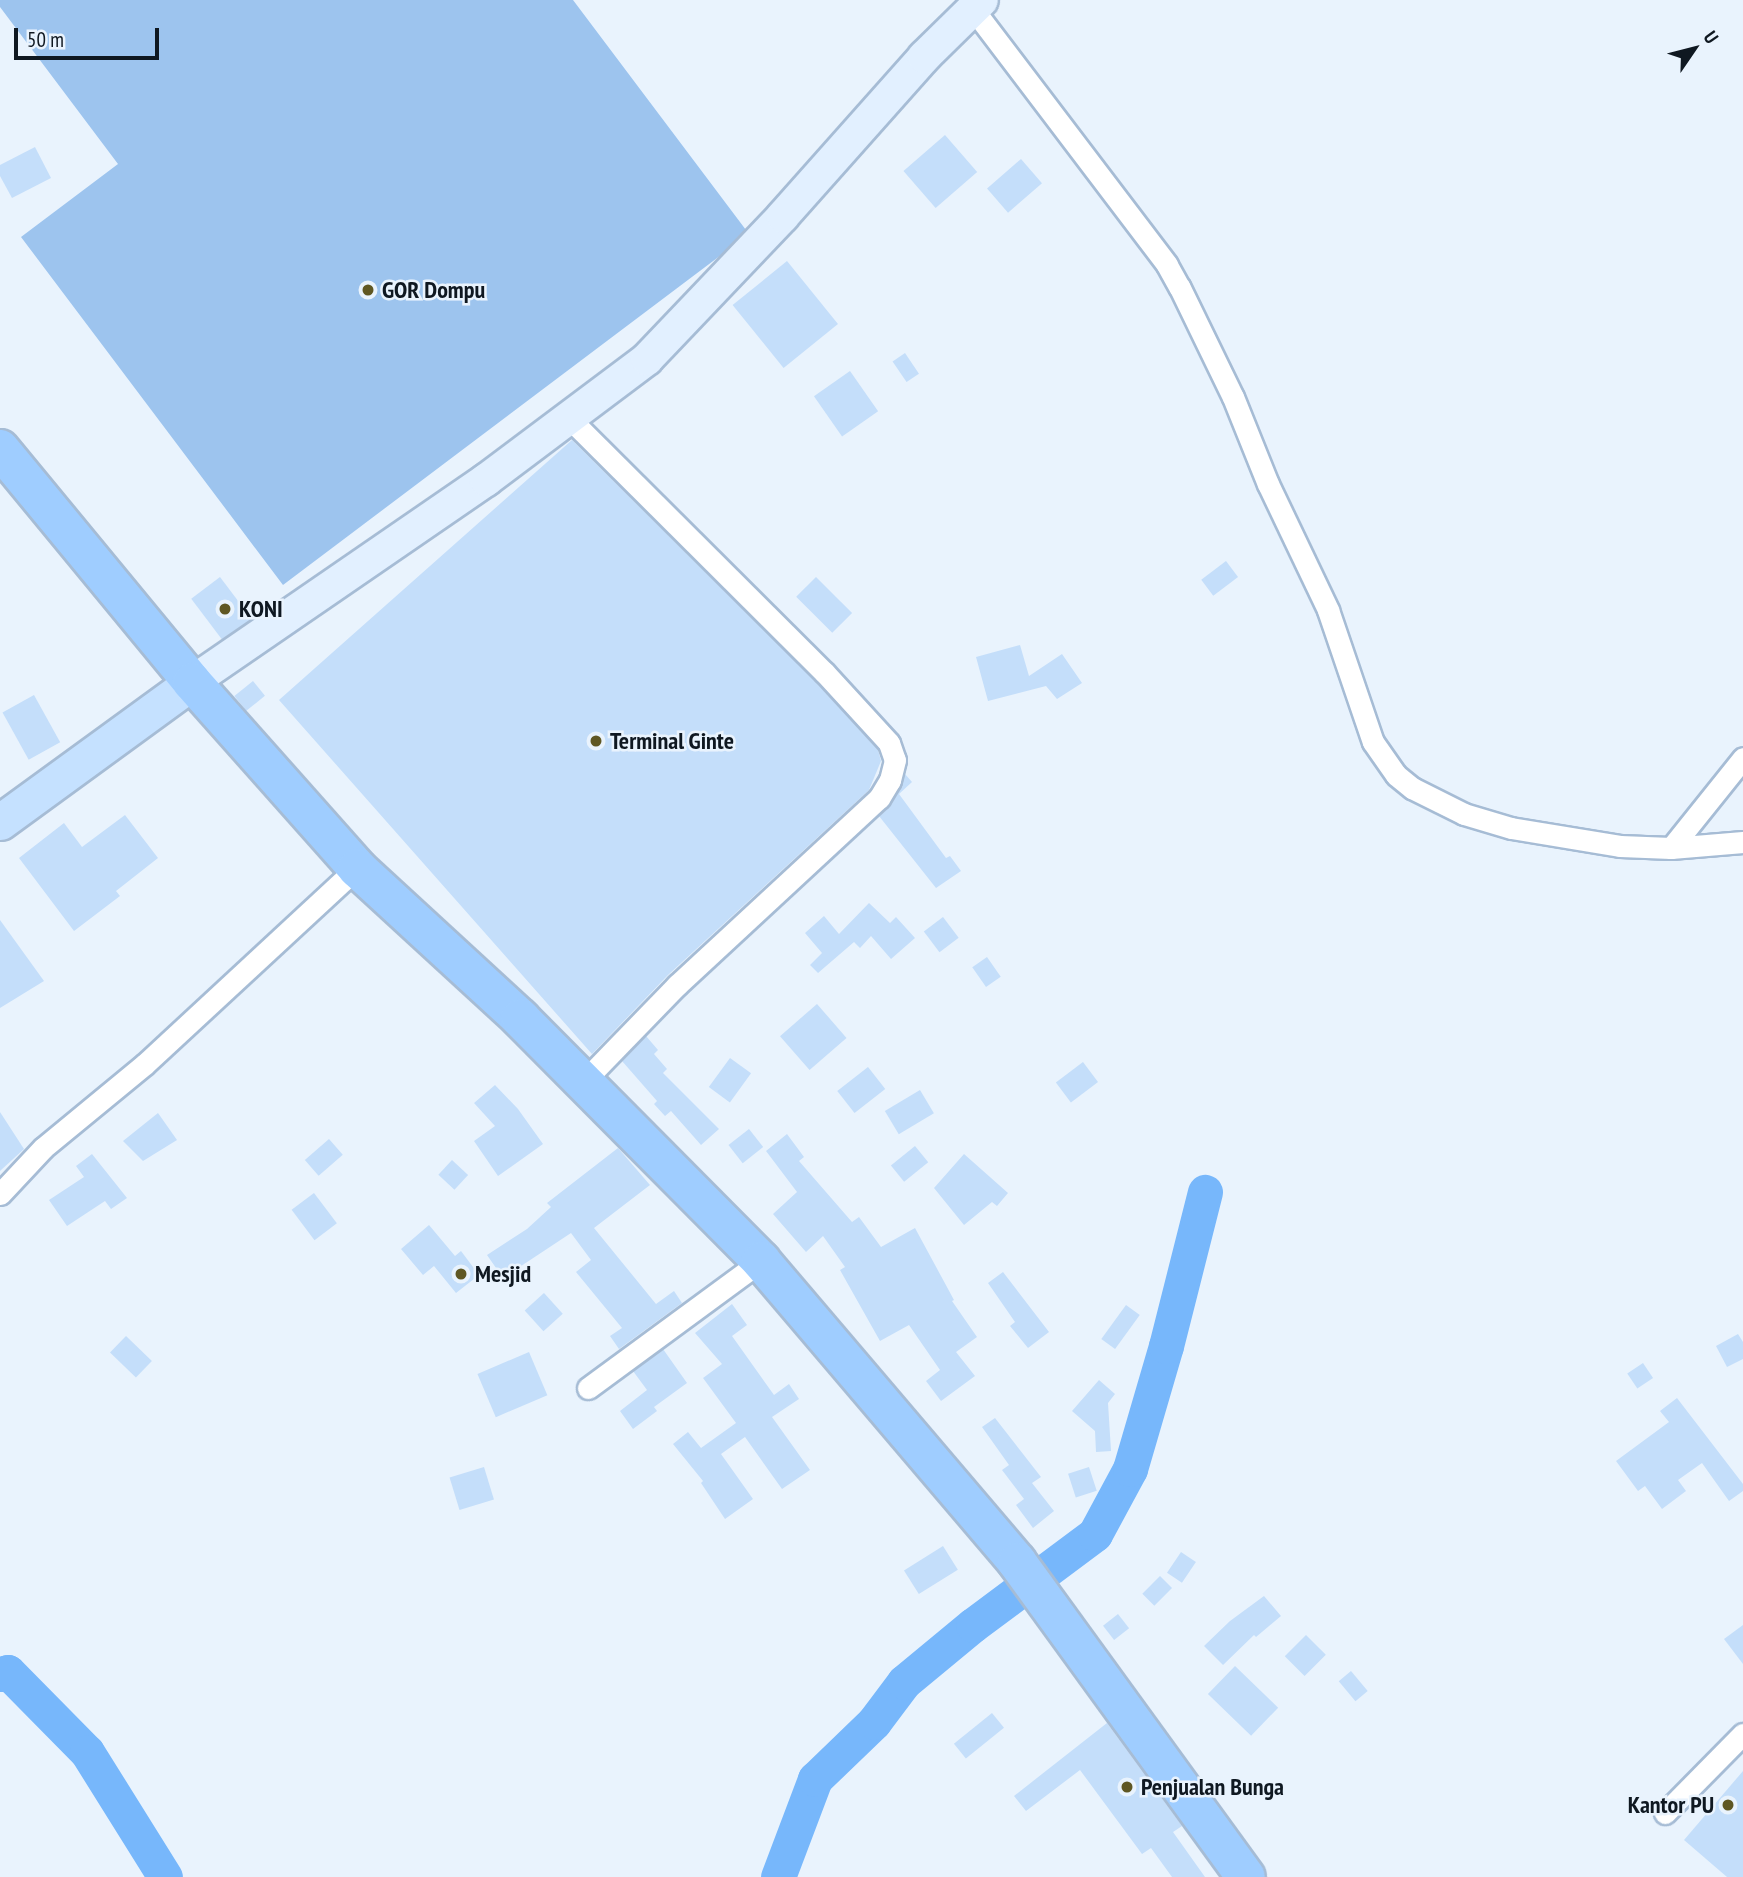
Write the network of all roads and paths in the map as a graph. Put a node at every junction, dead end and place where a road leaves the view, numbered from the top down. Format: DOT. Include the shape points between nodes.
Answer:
graph roads {
  1 [pos="978,5"];
  2 [pos="570,419"];
  3 [pos="0,449"];
  4 [pos="192,681"];
  5 [pos="1743,758"];
  6 [pos="0,822"];
  7 [pos="1743,842"];
  8 [pos="1671,848"];
  9 [pos="357,868"];
  10 [pos="584,1081"];
  11 [pos="0,1194"];
  12 [pos="761,1261"];
  13 [pos="588,1388"];
  14 [pos="1743,1734"];
  15 [pos="1665,1813"];
  16 [pos="1246,1877"];
  1 -- 2 [label="street" via="924,57 647,359"];
  1 -- 8 [label="street" via="1180,288 1328,610 1373,741 1396,775 1464,814 1511,828 1620,846"];
  2 -- 4 [label="street"];
  2 -- 10 [label="street" via="824,672 889,743 895,760 879,798 677,985"];
  3 -- 4 [label="highway"];
  4 -- 6 [label="main road"];
  4 -- 9 [label="highway"];
  5 -- 8 [label="street"];
  7 -- 8 [label="street"];
  9 -- 10 [label="highway"];
  9 -- 11 [label="street" via="145,1064 43,1148"];
  10 -- 12 [label="highway"];
  12 -- 13 [label="street"];
  12 -- 16 [label="highway" via="1017,1562"];
  14 -- 15 [label="street"];
}
